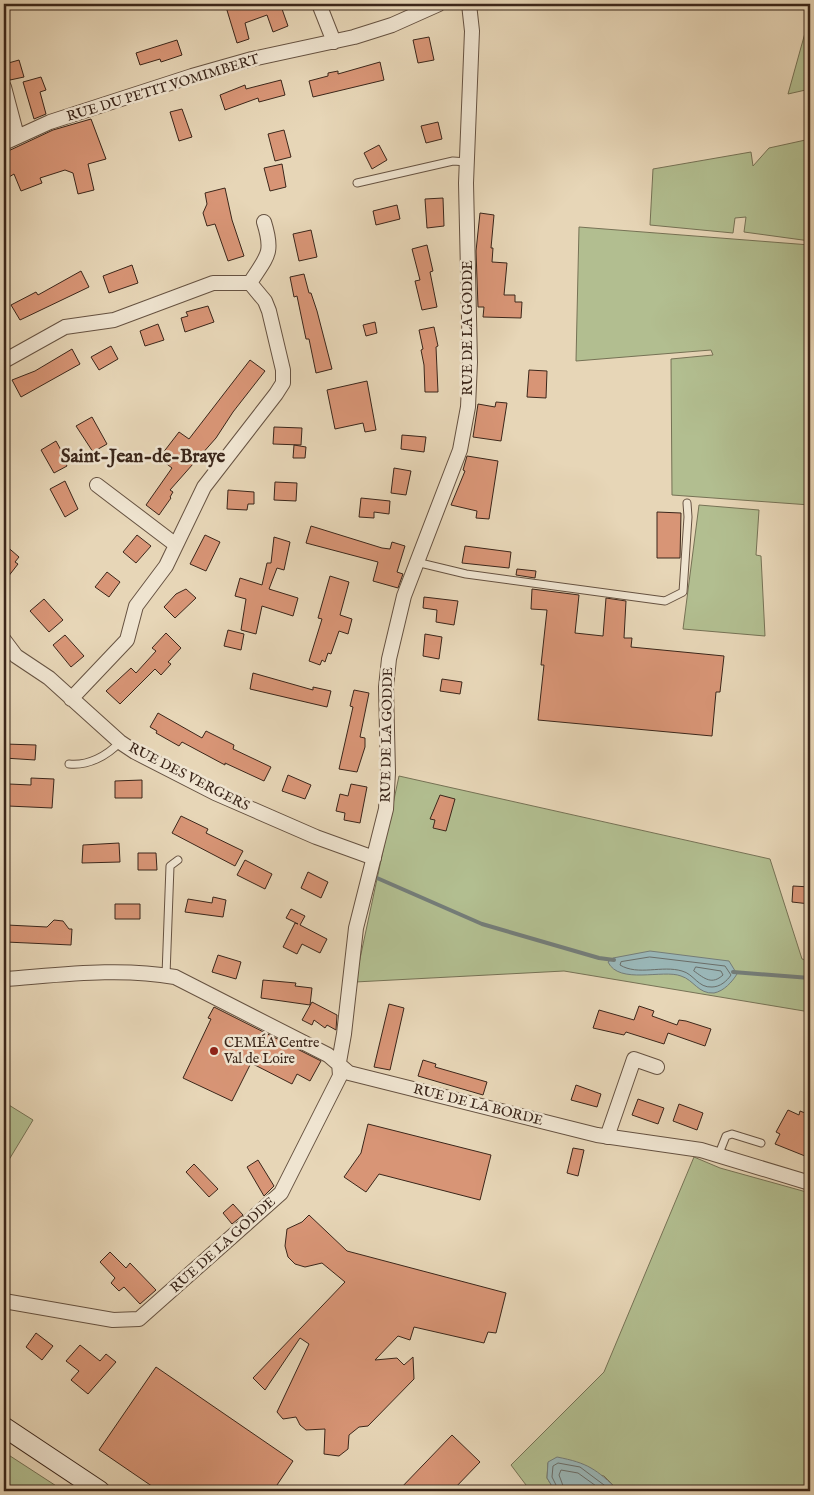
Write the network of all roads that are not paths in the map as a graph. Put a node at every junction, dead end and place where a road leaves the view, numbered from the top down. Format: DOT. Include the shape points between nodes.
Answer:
graph roads {
  1 [pos="319,4"];
  2 [pos="439,4"];
  3 [pos="469,4"];
  4 [pos="334,42"];
  5 [pos="4,87"];
  6 [pos="16,136"];
  7 [pos="4,143"];
  8 [pos="467,162"];
  9 [pos="357,183"];
  10 [pos="264,222"];
  11 [pos="250,283"];
  12 [pos="4,361"];
  13 [pos="97,485"];
  14 [pos="687,502"];
  15 [pos="176,545"];
  16 [pos="416,562"];
  17 [pos="4,640"];
  18 [pos="71,699"];
  19 [pos="120,742"];
  20 [pos="69,764"];
  21 [pos="374,858"];
  22 [pos="178,860"];
  23 [pos="166,976"];
  24 [pos="4,979"];
  25 [pos="339,1062"];
  26 [pos="657,1067"];
  27 [pos="607,1137"];
  28 [pos="762,1143"];
  29 [pos="718,1156"];
  30 [pos="810,1183"];
  31 [pos="4,1301"];
  32 [pos="4,1427"];
  33 [pos="100,1491"];
  1 -- 4 [label="street"];
  2 -- 4 [label="street, RUE DU PETIT VOMIMBERT" via="392,25"];
  3 -- 8 [label="street, RUE DE LA GODDE" via="472,31"];
  4 -- 6 [label="street, RUE DU PETIT VOMIMBERT" via="252,59 192,76"];
  5 -- 6 [label="street"];
  6 -- 7 [label="street, RUE DU PETIT VOMIMBERT"];
  8 -- 9 [label="lane" via="453,161"];
  8 -- 16 [label="street, RUE DE LA GODDE" via="468,407 460,450"];
  10 -- 11 [label="street" via="269,254"];
  11 -- 12 [label="street" via="213,283 114,320 65,327"];
  11 -- 15 [label="street" via="269,311 284,370 283,383 204,487"];
  13 -- 15 [label="street"];
  14 -- 16 [label="lane" via="683,592 665,601 475,576"];
  15 -- 18 [label="street" via="166,566 136,606 127,640"];
  16 -- 21 [label="street, RUE DE LA GODDE" via="389,659 386,810"];
  17 -- 18 [label="street, RUE DES VERGERS" via="16,656 49,678"];
  18 -- 19 [label="street, RUE DES VERGERS"];
  19 -- 20 [label="lane" via="87,764"];
  19 -- 21 [label="street, RUE DES VERGERS" via="215,792 316,837"];
  21 -- 25 [label="street, RUE DE LA GODDE" via="356,928"];
  22 -- 23 [label="lane" via="170,866"];
  23 -- 24 [label="street, RUE DE LA BORDE" via="91,973"];
  23 -- 25 [label="street, RUE DE LA BORDE" via="175,977"];
  25 -- 27 [label="street, RUE DE LA BORDE" via="349,1073"];
  25 -- 31 [label="street, RUE DE LA GODDE" via="340,1076 281,1193 139,1319 113,1320"];
  26 -- 27 [label="street" via="634,1059"];
  27 -- 29 [label="street, RUE DE LA BORDE" via="701,1150"];
  28 -- 29 [label="lane" via="732,1134 726,1136"];
  29 -- 30 [label="street, RUE DE LA BORDE"];
  32 -- 33 [label="main road"];
}
